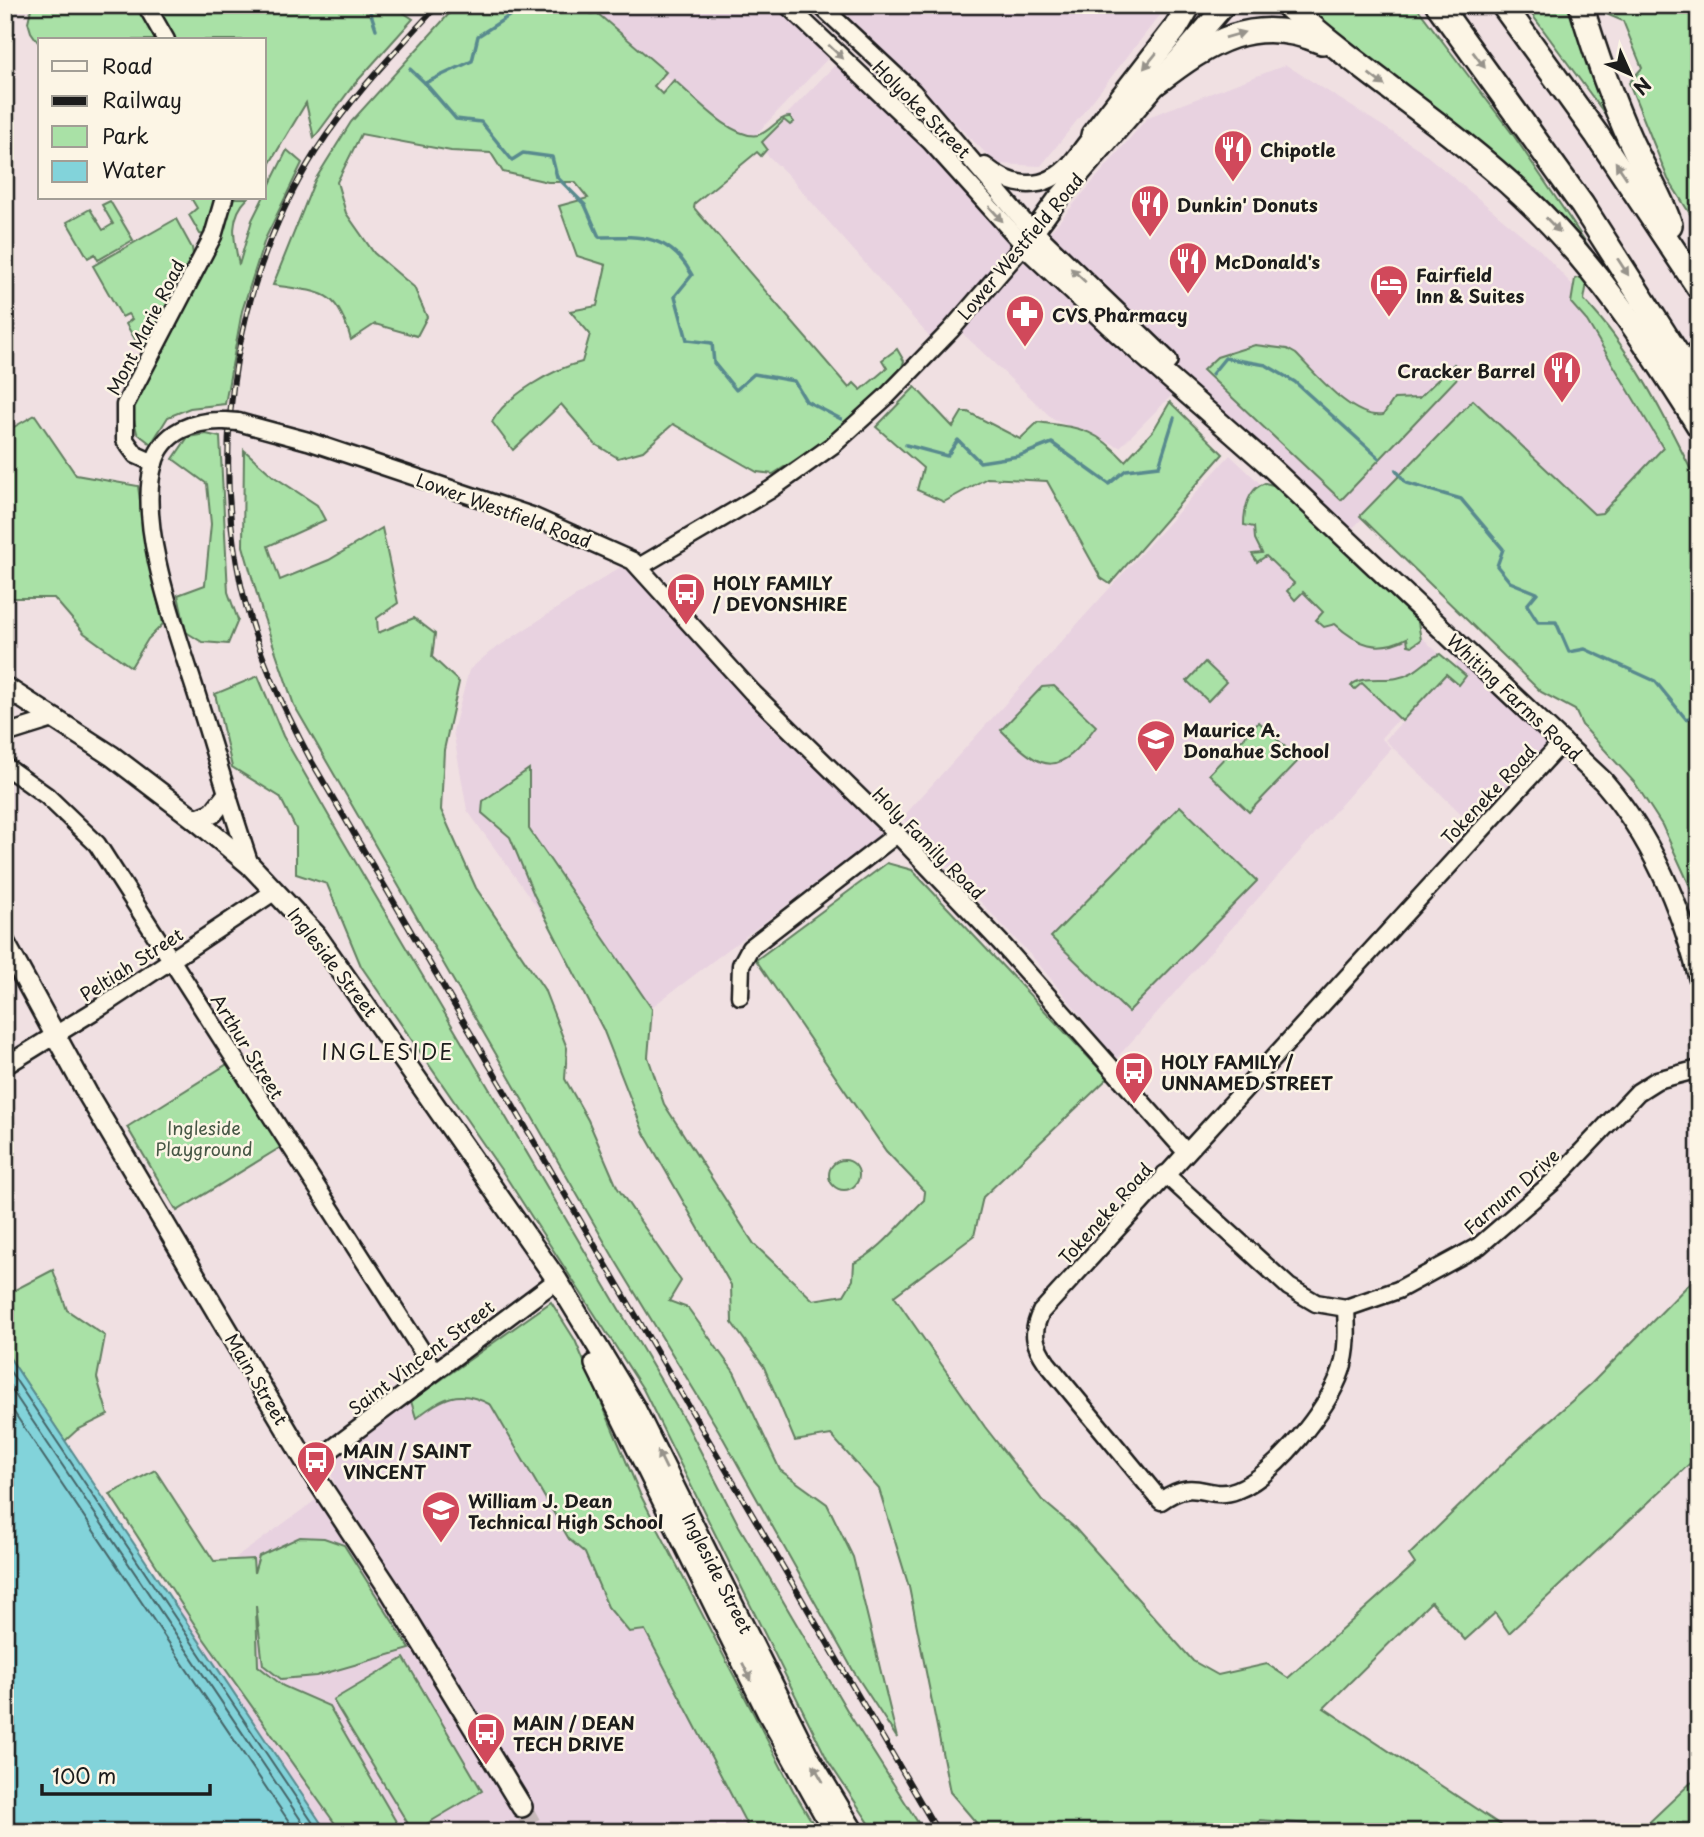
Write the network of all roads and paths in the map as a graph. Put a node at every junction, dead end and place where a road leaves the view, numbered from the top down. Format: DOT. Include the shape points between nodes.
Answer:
graph roads {
  1 [pos="146,5"];
  2 [pos="787,5"];
  3 [pos="820,5"];
  4 [pos="1189,5"];
  5 [pos="1225,5"];
  6 [pos="1287,5"];
  7 [pos="1438,5"];
  8 [pos="1503,5"];
  9 [pos="1581,5"];
  10 [pos="165,38"];
  11 [pos="1337,48"];
  12 [pos="1156,83"];
  13 [pos="1130,115"];
  14 [pos="1093,135"];
  15 [pos="962,146"];
  16 [pos="223,200"];
  17 [pos="1028,238"];
  18 [pos="1679,255"];
  19 [pos="1699,288"];
  20 [pos="1699,388"];
  21 [pos="1699,426"];
  22 [pos="154,463"];
  23 [pos="639,567"];
  24 [pos="5,687"];
  25 [pos="56,718"];
  26 [pos="5,734"];
  27 [pos="1563,741"];
  28 [pos="5,766"];
  29 [pos="227,796"];
  30 [pos="196,820"];
  31 [pos="897,834"];
  32 [pos="250,865"];
  33 [pos="275,891"];
  34 [pos="5,943"];
  35 [pos="172,961"];
  36 [pos="1699,978"];
  37 [pos="740,996"];
  38 [pos="54,1035"];
  39 [pos="5,1066"];
  40 [pos="1699,1069"];
  41 [pos="1186,1152"];
  42 [pos="1166,1174"];
  43 [pos="557,1280"];
  44 [pos="1346,1308"];
  45 [pos="434,1370"];
  46 [pos="309,1466"];
  47 [pos="522,1807"];
  48 [pos="834,1832"];
  49 [pos="853,1832"];
  1 -- 10 [label="street"];
  2 -- 17 [label="street, Holyoke Street, one-way"];
  3 -- 15 [label="street, Holyoke Street" via="913,92"];
  4 -- 14 [label="highway, one-way"];
  5 -- 12 [label="main road, Lower Westfield Road"];
  6 -- 11 [label="highway"];
  7 -- 20 [label="highway, one-way" via="1582,205"];
  18 -- 8 [label="highway, one-way"];
  9 -- 18 [label="highway" via="1611,96 1664,206"];
  12 -- 11 [label="highway, one-way" via="1208,46 1241,33 1290,32"];
  11 -- 21 [label="highway, one-way" via="1478,157 1546,218 1605,286"];
  12 -- 13 [label="main road, Lower Westfield Road"];
  13 -- 14 [label="street"];
  13 -- 17 [label="main road, Lower Westfield Road"];
  14 -- 15 [label="street" via="1054,177 1026,186 1003,179"];
  15 -- 17 [label="street, Holyoke Street"];
  16 -- 22 [label="street, Mont Marie Road" via="204,255 125,405 125,440 136,455"];
  17 -- 23 [label="street, Lower Westfield Road" via="951,330 833,445 760,496"];
  17 -- 27 [label="main road, Whiting Farms Road" via="1118,333 1265,462"];
  18 -- 19 [label="highway"];
  22 -- 23 [label="street, Lower Westfield Road" via="178,430 199,422 232,422 308,441 532,516"];
  22 -- 29 [label="street, Lower Westfield Road" via="151,505 158,562"];
  23 -- 31 [label="street, Holy Family Road" via="733,673"];
  24 -- 25 [label="main road, Ingleside Street"];
  25 -- 26 [label="street"];
  25 -- 30 [label="main road, Ingleside Street"];
  27 -- 36 [label="main road, Whiting Farms Road" via="1610,790 1653,852 1674,897"];
  27 -- 41 [label="street, Tokeneke Road"];
  28 -- 35 [label="street, Arthur Street" via="47,796 97,844"];
  29 -- 30 [label="main road" via="213,813"];
  29 -- 32 [label="street, Lower Westfield Road"];
  30 -- 32 [label="main road, Ingleside Street"];
  31 -- 37 [label="street" via="750,948 741,965"];
  31 -- 41 [label="street, Holy Family Road"];
  32 -- 33 [label="main road, Ingleside Street"];
  33 -- 35 [label="street, Peltiah Street"];
  33 -- 43 [label="main road, Ingleside Street" via="316,935"];
  34 -- 38 [label="main road, Main Street"];
  35 -- 38 [label="street, Peltiah Street"];
  35 -- 45 [label="street, Arthur Street"];
  38 -- 39 [label="street, Peltiah Street"];
  38 -- 46 [label="main road, Main Street"];
  40 -- 44 [label="street, Farnum Drive" via="1657,1080 1638,1092 1554,1181 1479,1246 1398,1290"];
  41 -- 42 [label="street, Tokeneke Road"];
  42 -- 44 [label="street" via="1289,1287 1316,1303"];
  42 -- 44 [label="street, Tokeneke Road" via="1041,1312 1034,1332 1047,1363 1161,1501 1187,1488 1241,1489 1291,1446 1336,1385 1346,1352"];
  43 -- 45 [label="street, Saint Vincent Street"];
  43 -- 48 [label="main road, Ingleside Street, one-way" via="761,1701"];
  49 -- 43 [label="main road, Ingleside Street, one-way" via="803,1746 635,1408"];
  45 -- 46 [label="street, Saint Vincent Street"];
  46 -- 47 [label="main road, Main Street"];
}
